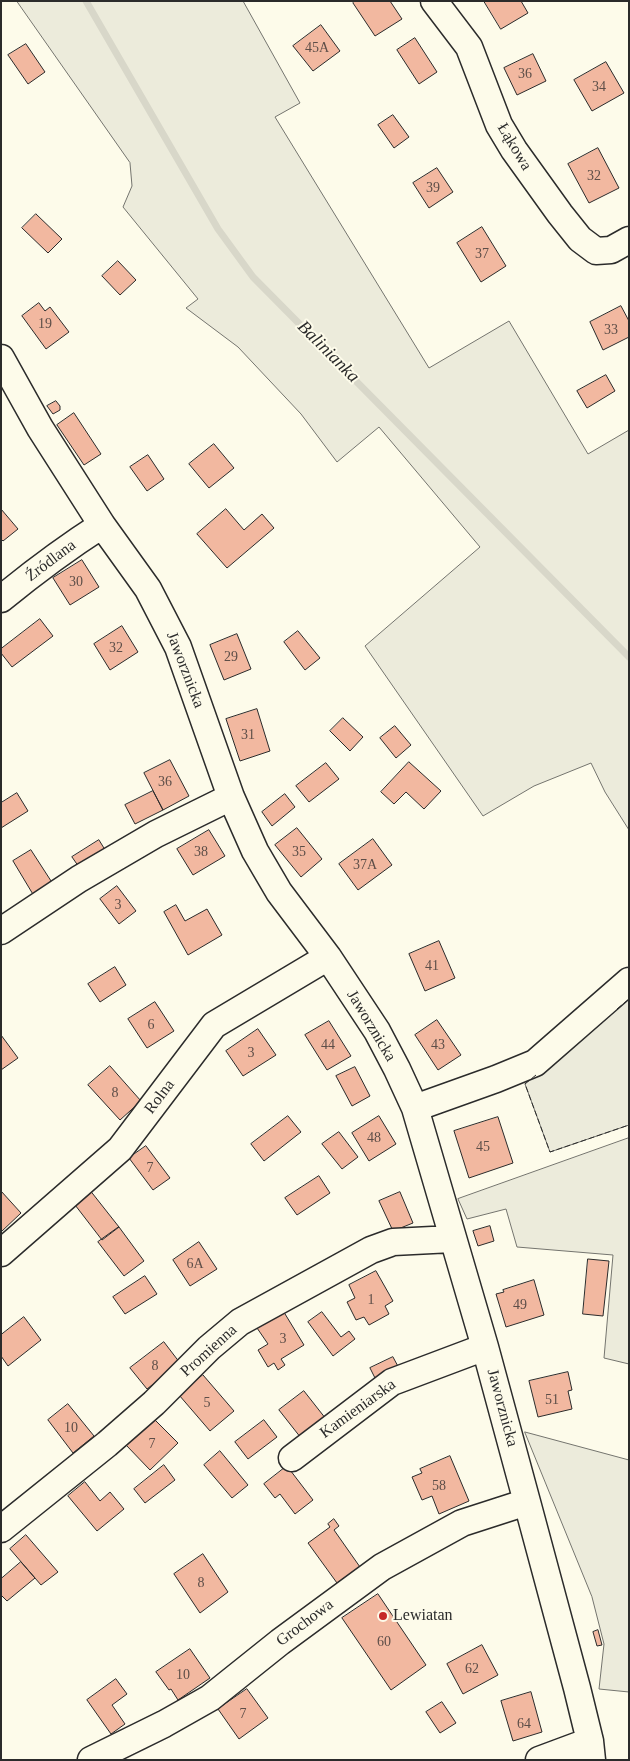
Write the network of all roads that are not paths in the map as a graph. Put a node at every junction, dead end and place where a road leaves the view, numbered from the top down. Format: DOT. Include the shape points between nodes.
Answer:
graph roads {
  1 [pos="434,1"];
  2 [pos="629,240"];
  3 [pos="1,358"];
  4 [pos="102,525"];
  5 [pos="1,599"];
  6 [pos="231,797"];
  7 [pos="1,931"];
  8 [pos="328,957"];
  9 [pos="629,981"];
  10 [pos="415,1108"];
  11 [pos="452,1239"];
  12 [pos="1,1252"];
  13 [pos="485,1347"];
  14 [pos="292,1458"];
  15 [pos="527,1502"];
  16 [pos="1,1529"];
  17 [pos="591,1750"];
  18 [pos="91,1760"];
  19 [pos="539,1760"];
  1 -- 2 [label="street, Łąkowa" via="469,47 499,125 533,178 580,239 596,251 611,250"];
  3 -- 4 [label="street, Jaworznicka" via="40,428"];
  4 -- 5 [label="street, Źródlana"];
  4 -- 6 [label="street, Jaworznicka" via="148,589 178,647"];
  6 -- 7 [label="street" via="156,834 79,879"];
  6 -- 8 [label="street, Jaworznicka" via="279,892"];
  8 -- 10 [label="street, Jaworznicka" via="377,1031"];
  8 -- 12 [label="street, Rolna" via="214,1025 120,1150"];
  9 -- 10 [label="street" via="535,1063"];
  10 -- 11 [label="street, Jaworznicka"];
  11 -- 13 [label="street, Jaworznicka"];
  11 -- 16 [label="street, Promienna" via="393,1242 371,1250 240,1322 154,1403"];
  13 -- 14 [label="street, Kamieniarska" via="392,1382"];
  13 -- 15 [label="street, Jaworznicka"];
  15 -- 17 [label="street, Jaworznicka"];
  15 -- 18 [label="street, Grochowa" via="462,1523 382,1567 210,1698"];
  17 -- 19 [label="street"];
}
